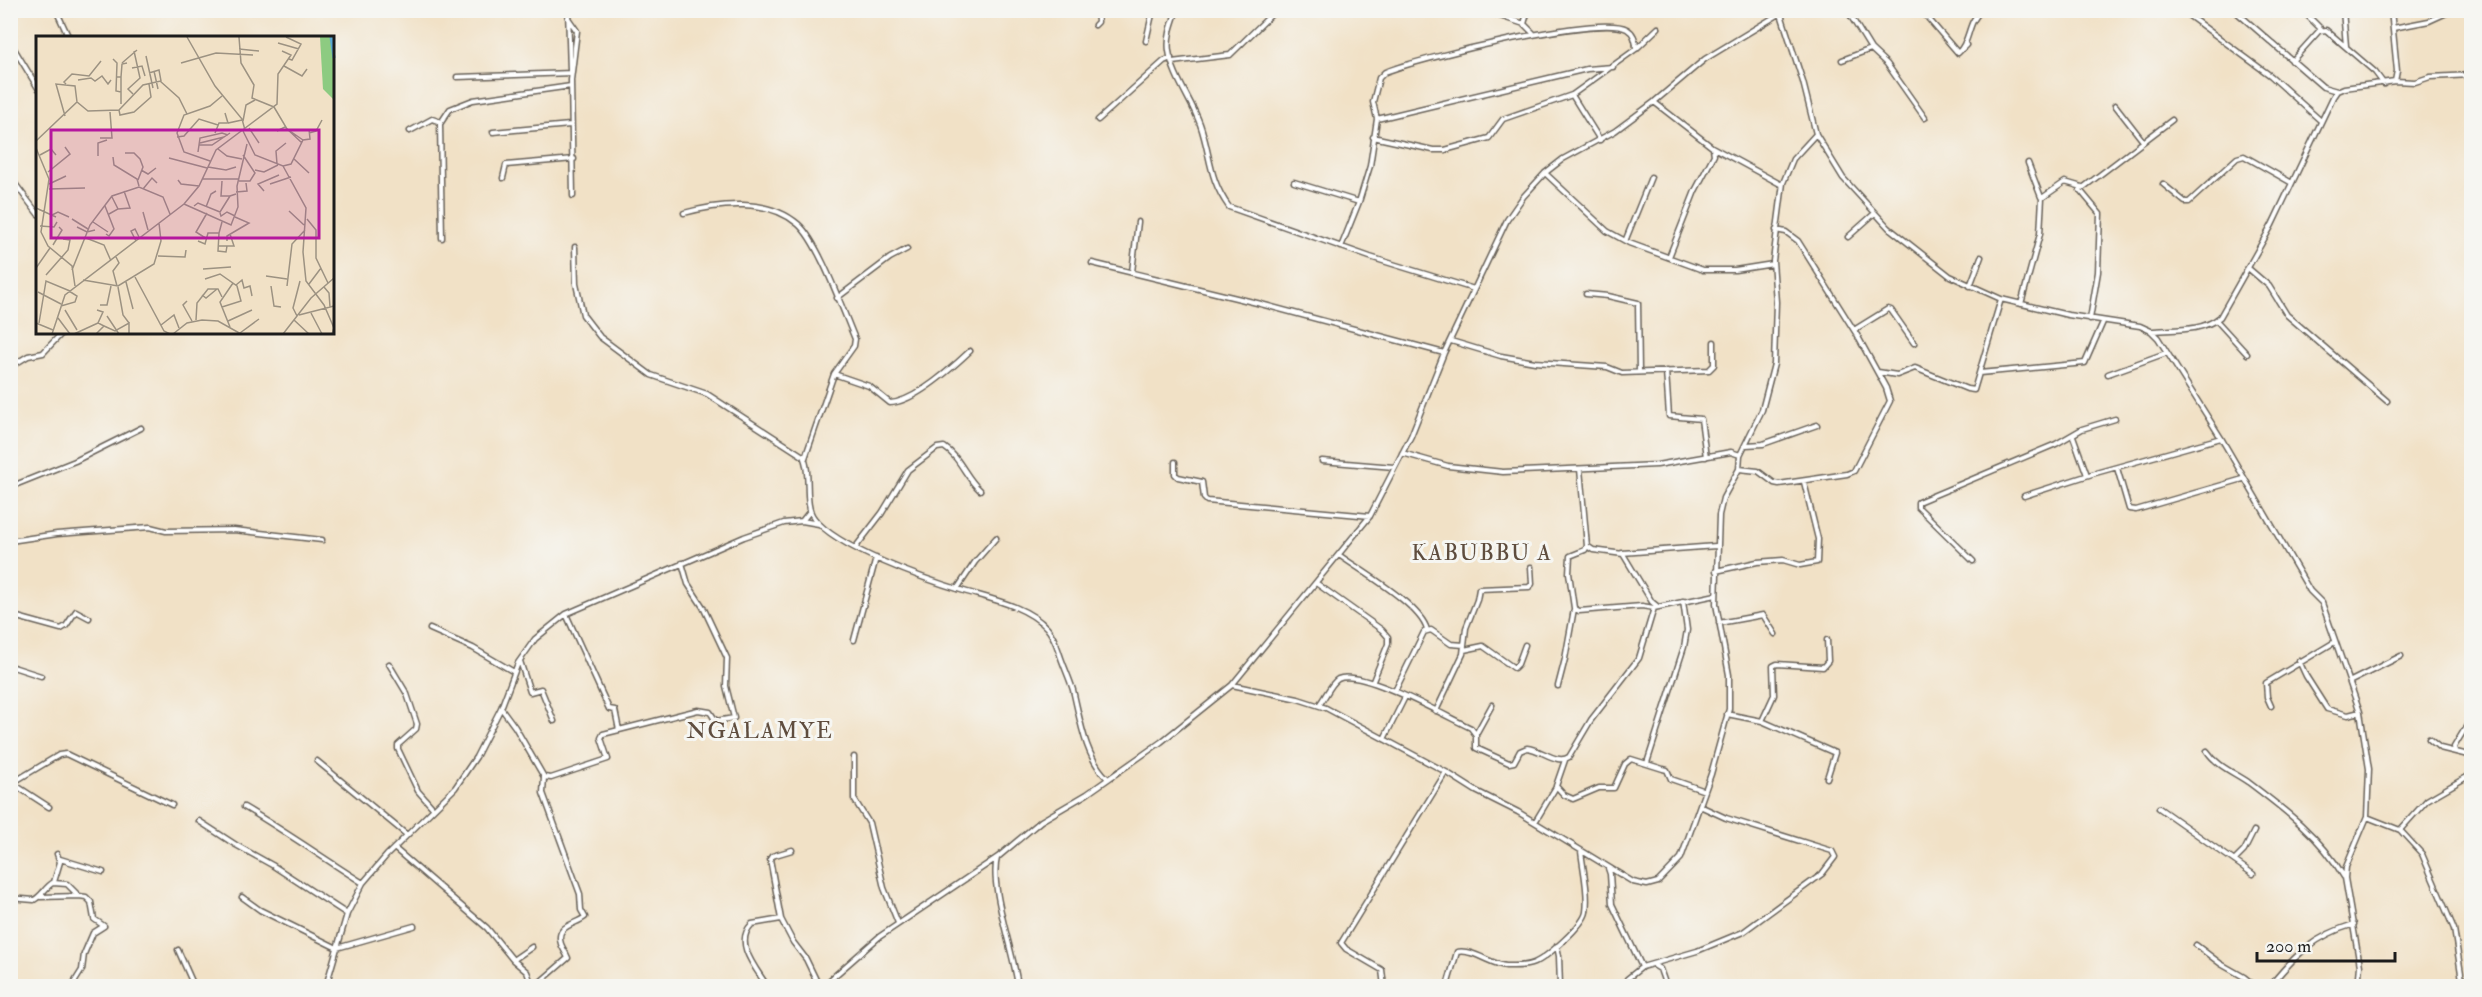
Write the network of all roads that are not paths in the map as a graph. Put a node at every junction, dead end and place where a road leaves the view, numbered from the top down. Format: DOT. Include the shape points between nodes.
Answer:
graph roads {
  1 [pos="56,10"];
  2 [pos="568,10"];
  3 [pos="1097,10"];
  4 [pos="1153,10"];
  5 [pos="1177,10"];
  6 [pos="1276,10"];
  7 [pos="1482,10"];
  8 [pos="1528,10"];
  9 [pos="1847,10"];
  10 [pos="1921,10"];
  11 [pos="1982,10"];
  12 [pos="2181,10"];
  13 [pos="2234,10"];
  14 [pos="2302,10"];
  15 [pos="2343,10"];
  16 [pos="2391,10"];
  17 [pos="2453,10"];
  18 [pos="1783,12"];
  19 [pos="568,18"];
  20 [pos="1524,24"];
  21 [pos="1095,25"];
  22 [pos="1658,28"];
  23 [pos="2393,28"];
  24 [pos="2322,30"];
  25 [pos="1533,33"];
  26 [pos="68,36"];
  27 [pos="1146,41"];
  28 [pos="10,42"];
  29 [pos="2346,46"];
  30 [pos="1636,49"];
  31 [pos="1871,49"];
  32 [pos="1171,60"];
  33 [pos="1842,60"];
  34 [pos="2292,61"];
  35 [pos="1614,67"];
  36 [pos="572,73"];
  37 [pos="2472,75"];
  38 [pos="457,77"];
  39 [pos="2396,81"];
  40 [pos="2384,84"];
  41 [pos="36,85"];
  42 [pos="571,86"];
  43 [pos="2337,91"];
  44 [pos="1572,95"];
  45 [pos="1654,102"];
  46 [pos="2115,105"];
  47 [pos="1924,118"];
  48 [pos="1377,119"];
  49 [pos="1098,120"];
  50 [pos="2172,120"];
  51 [pos="2321,121"];
  52 [pos="441,122"];
  53 [pos="570,125"];
  54 [pos="410,131"];
  55 [pos="493,132"];
  56 [pos="1816,134"];
  57 [pos="1373,137"];
  58 [pos="1600,140"];
  59 [pos="2143,141"];
  60 [pos="1713,147"];
  61 [pos="1719,151"];
  62 [pos="1714,155"];
  63 [pos="574,159"];
  64 [pos="2028,162"];
  65 [pos="1545,174"];
  66 [pos="10,177"];
  67 [pos="1651,177"];
  68 [pos="503,178"];
  69 [pos="1294,182"];
  70 [pos="2292,183"];
  71 [pos="2163,184"];
  72 [pos="1782,185"];
  73 [pos="2082,187"];
  74 [pos="573,196"];
  75 [pos="2042,198"];
  76 [pos="1359,202"];
  77 [pos="36,211"];
  78 [pos="684,213"];
  79 [pos="1875,213"];
  80 [pos="1138,222"];
  81 [pos="1776,230"];
  82 [pos="1848,237"];
  83 [pos="442,238"];
  84 [pos="1626,239"];
  85 [pos="575,247"];
  86 [pos="1341,247"];
  87 [pos="907,249"];
  88 [pos="1669,257"];
  89 [pos="1981,257"];
  90 [pos="1092,263"];
  91 [pos="1773,264"];
  92 [pos="2248,268"];
  93 [pos="1132,272"];
  94 [pos="1970,286"];
  95 [pos="1474,289"];
  96 [pos="1586,294"];
  97 [pos="837,298"];
  98 [pos="2001,299"];
  99 [pos="2021,304"];
  100 [pos="2090,319"];
  101 [pos="2216,320"];
  102 [pos="2103,322"];
  103 [pos="1854,330"];
  104 [pos="2151,331"];
  105 [pos="61,334"];
  106 [pos="1451,341"];
  107 [pos="1714,342"];
  108 [pos="1914,343"];
  109 [pos="970,351"];
  110 [pos="1444,353"];
  111 [pos="2166,354"];
  112 [pos="2247,354"];
  113 [pos="10,367"];
  114 [pos="1666,371"];
  115 [pos="1639,372"];
  116 [pos="1877,372"];
  117 [pos="1980,373"];
  118 [pos="834,374"];
  119 [pos="2108,374"];
  120 [pos="2387,401"];
  121 [pos="2115,419"];
  122 [pos="1817,425"];
  123 [pos="141,428"];
  124 [pos="2073,436"];
  125 [pos="2221,438"];
  126 [pos="1746,445"];
  127 [pos="1402,453"];
  128 [pos="1740,455"];
  129 [pos="1706,457"];
  130 [pos="805,459"];
  131 [pos="1322,461"];
  132 [pos="1175,462"];
  133 [pos="1394,467"];
  134 [pos="2117,468"];
  135 [pos="1580,469"];
  136 [pos="1739,469"];
  137 [pos="2087,475"];
  138 [pos="2243,479"];
  139 [pos="1804,482"];
  140 [pos="10,487"];
  141 [pos="980,490"];
  142 [pos="2024,496"];
  143 [pos="810,511"];
  144 [pos="1370,516"];
  145 [pos="802,521"];
  146 [pos="820,524"];
  147 [pos="996,538"];
  148 [pos="322,540"];
  149 [pos="10,541"];
  150 [pos="1587,546"];
  151 [pos="1717,546"];
  152 [pos="855,548"];
  153 [pos="1593,550"];
  154 [pos="1582,551"];
  155 [pos="1621,553"];
  156 [pos="1339,555"];
  157 [pos="876,558"];
  158 [pos="1973,561"];
  159 [pos="682,563"];
  160 [pos="1531,567"];
  161 [pos="1716,571"];
  162 [pos="1316,583"];
  163 [pos="957,589"];
  164 [pos="1716,595"];
  165 [pos="1683,601"];
  166 [pos="1653,606"];
  167 [pos="1574,608"];
  168 [pos="566,614"];
  169 [pos="10,615"];
  170 [pos="89,618"];
  171 [pos="1719,623"];
  172 [pos="430,629"];
  173 [pos="1427,630"];
  174 [pos="1775,634"];
  175 [pos="854,640"];
  176 [pos="1827,640"];
  177 [pos="2333,643"];
  178 [pos="1525,645"];
  179 [pos="1464,648"];
  180 [pos="2401,656"];
  181 [pos="519,660"];
  182 [pos="2299,661"];
  183 [pos="389,664"];
  184 [pos="10,666"];
  185 [pos="514,672"];
  186 [pos="41,676"];
  187 [pos="1373,681"];
  188 [pos="2350,681"];
  189 [pos="1232,685"];
  190 [pos="1558,686"];
  191 [pos="1395,692"];
  192 [pos="1405,697"];
  193 [pos="1319,705"];
  194 [pos="1492,705"];
  195 [pos="2271,706"];
  196 [pos="501,708"];
  197 [pos="1436,711"];
  198 [pos="2360,712"];
  199 [pos="1727,714"];
  200 [pos="2472,717"];
  201 [pos="554,721"];
  202 [pos="1762,721"];
  203 [pos="620,730"];
  204 [pos="1476,735"];
  205 [pos="1384,739"];
  206 [pos="2429,739"];
  207 [pos="2207,751"];
  208 [pos="2455,751"];
  209 [pos="2472,756"];
  210 [pos="854,757"];
  211 [pos="1565,760"];
  212 [pos="317,761"];
  213 [pos="1647,763"];
  214 [pos="1446,772"];
  215 [pos="2472,774"];
  216 [pos="544,777"];
  217 [pos="1107,778"];
  218 [pos="1827,778"];
  219 [pos="11,783"];
  220 [pos="1556,786"];
  221 [pos="1705,791"];
  222 [pos="172,805"];
  223 [pos="1700,806"];
  224 [pos="50,807"];
  225 [pos="244,807"];
  226 [pos="433,808"];
  227 [pos="2159,808"];
  228 [pos="2367,817"];
  229 [pos="199,820"];
  230 [pos="1535,822"];
  231 [pos="2400,830"];
  232 [pos="2254,831"];
  233 [pos="407,835"];
  234 [pos="394,848"];
  235 [pos="792,850"];
  236 [pos="1581,850"];
  237 [pos="998,857"];
  238 [pos="2234,860"];
  239 [pos="1607,867"];
  240 [pos="103,872"];
  241 [pos="2253,874"];
  242 [pos="2345,878"];
  243 [pos="53,883"];
  244 [pos="363,883"];
  245 [pos="79,896"];
  246 [pos="40,897"];
  247 [pos="242,897"];
  248 [pos="10,898"];
  249 [pos="347,914"];
  250 [pos="781,919"];
  251 [pos="898,923"];
  252 [pos="2354,924"];
  253 [pos="414,926"];
  254 [pos="2196,945"];
  255 [pos="1557,946"];
  256 [pos="532,947"];
  257 [pos="338,948"];
  258 [pos="178,950"];
  259 [pos="513,960"];
  260 [pos="1654,965"];
  261 [pos="1642,967"];
  262 [pos="72,987"];
  263 [pos="194,987"];
  264 [pos="326,987"];
  265 [pos="767,987"];
  266 [pos="821,987"];
  267 [pos="1018,987"];
  268 [pos="1384,987"];
  269 [pos="1448,987"];
  270 [pos="1560,987"];
  271 [pos="1626,987"];
  272 [pos="1666,987"];
  273 [pos="2255,987"];
  274 [pos="2270,987"];
  275 [pos="2358,987"];
  276 [pos="2463,987"];
  1 -- 26 [label="street"];
  2 -- 19 [label="street"];
  3 -- 21 [label="street"];
  4 -- 27 [label="street"];
  5 -- 32 [label="street" via="1168,43"];
  6 -- 32 [label="street" via="1230,55"];
  7 -- 20 [label="street"];
  8 -- 20 [label="street"];
  9 -- 31 [label="street"];
  10 -- 11 [label="street" via="1958,53 1966,45 1972,20"];
  12 -- 51 [label="street" via="2271,76"];
  13 -- 34 [label="street"];
  14 -- 24 [label="street"];
  15 -- 29 [label="street"];
  16 -- 23 [label="street"];
  17 -- 23 [label="street" via="2430,21"];
  18 -- 45 [label="street" via="1705,59"];
  18 -- 56 [label="street"];
  19 -- 36 [label="street"];
  19 -- 36 [label="street" via="577,31"];
  20 -- 25 [label="street"];
  22 -- 30 [label="street"];
  23 -- 39 [label="street"];
  24 -- 29 [label="street"];
  24 -- 34 [label="street"];
  25 -- 30 [label="street" via="1584,26 1626,28 1632,33"];
  25 -- 48 [label="street" via="1385,72 1379,78 1373,102"];
  28 -- 41 [label="street"];
  29 -- 40 [label="street"];
  30 -- 35 [label="street"];
  31 -- 33 [label="street"];
  31 -- 47 [label="street" via="1887,63"];
  32 -- 49 [label="street"];
  32 -- 86 [label="street" via="1200,123 1212,176 1229,207"];
  34 -- 43 [label="street" via="2323,87"];
  35 -- 44 [label="street"];
  35 -- 48 [label="street" via="1587,69"];
  36 -- 38 [label="street"];
  36 -- 42 [label="street"];
  37 -- 39 [label="street"];
  39 -- 40 [label="street"];
  40 -- 43 [label="street"];
  42 -- 52 [label="street" via="472,100 450,109"];
  42 -- 63 [label="street"];
  43 -- 51 [label="street"];
  44 -- 57 [label="street" via="1503,119 1490,138 1445,150"];
  44 -- 58 [label="street"];
  45 -- 58 [label="street"];
  45 -- 60 [label="street"];
  46 -- 59 [label="street"];
  48 -- 57 [label="street"];
  50 -- 59 [label="street"];
  51 -- 70 [label="street"];
  52 -- 54 [label="street" via="432,119"];
  52 -- 83 [label="street"];
  53 -- 55 [label="street"];
  56 -- 72 [label="street" via="1793,159"];
  56 -- 79 [label="street" via="1843,178"];
  57 -- 76 [label="street" via="1370,166"];
  58 -- 65 [label="street"];
  59 -- 73 [label="street"];
  60 -- 61 [label="street"];
  60 -- 62 [label="street"];
  61 -- 62 [label="street"];
  61 -- 72 [label="street"];
  62 -- 88 [label="street"];
  63 -- 68 [label="street" via="506,165"];
  63 -- 74 [label="street"];
  64 -- 75 [label="street"];
  65 -- 84 [label="street" via="1607,231"];
  65 -- 95 [label="street" via="1507,220"];
  66 -- 77 [label="street"];
  67 -- 84 [label="street"];
  69 -- 76 [label="street"];
  70 -- 71 [label="street" via="2241,156 2190,202 2184,202"];
  70 -- 92 [label="street"];
  72 -- 81 [label="street"];
  73 -- 75 [label="street" via="2065,182"];
  73 -- 100 [label="street" via="2082,195 2100,214"];
  75 -- 99 [label="street" via="2040,234"];
  76 -- 86 [label="street"];
  78 -- 97 [label="street" via="729,206 776,210 806,233"];
  79 -- 82 [label="street"];
  79 -- 94 [label="street" via="1943,271"];
  80 -- 93 [label="street"];
  81 -- 91 [label="street"];
  81 -- 103 [label="street" via="1798,241"];
  84 -- 88 [label="street"];
  85 -- 130 [label="street" via="576,284 583,315 600,337 651,375 707,394"];
  86 -- 95 [label="street"];
  87 -- 97 [label="street"];
  88 -- 91 [label="street" via="1706,270"];
  89 -- 94 [label="street"];
  90 -- 93 [label="street"];
  91 -- 126 [label="street" via="1774,364 1762,410"];
  92 -- 101 [label="street"];
  92 -- 120 [label="street" via="2269,286 2287,315"];
  93 -- 110 [label="street"];
  94 -- 98 [label="street"];
  95 -- 106 [label="street"];
  96 -- 115 [label="street" via="1638,303"];
  97 -- 118 [label="street" via="855,339"];
  98 -- 99 [label="street"];
  98 -- 117 [label="street"];
  99 -- 100 [label="street"];
  100 -- 102 [label="street"];
  101 -- 104 [label="street" via="2201,327"];
  101 -- 112 [label="street"];
  102 -- 104 [label="street" via="2136,325"];
  102 -- 117 [label="street" via="2085,363"];
  103 -- 108 [label="street" via="1888,309"];
  103 -- 116 [label="street"];
  104 -- 111 [label="street"];
  105 -- 113 [label="street" via="43,353 28,356"];
  106 -- 110 [label="street"];
  106 -- 115 [label="street" via="1535,362"];
  107 -- 114 [label="street" via="1713,368"];
  109 -- 118 [label="street" via="937,379 899,403 890,403 868,386"];
  110 -- 127 [label="street"];
  111 -- 119 [label="street"];
  111 -- 125 [label="street"];
  114 -- 115 [label="street"];
  114 -- 129 [label="street" via="1668,413 1701,419"];
  116 -- 117 [label="street" via="1897,375 1915,368 1971,391"];
  116 -- 139 [label="street" via="1890,401 1859,466 1847,474"];
  118 -- 130 [label="street"];
  121 -- 124 [label="street" via="2082,429"];
  122 -- 126 [label="street" via="1763,444"];
  123 -- 140 [label="street"];
  124 -- 137 [label="street"];
  124 -- 158 [label="street" via="1918,502 1918,507"];
  125 -- 134 [label="street"];
  125 -- 138 [label="street"];
  126 -- 128 [label="street"];
  127 -- 133 [label="street"];
  127 -- 135 [label="street" via="1469,469"];
  128 -- 129 [label="street" via="1731,452"];
  128 -- 136 [label="street"];
  129 -- 135 [label="street" via="1657,465"];
  130 -- 143 [label="street"];
  131 -- 133 [label="street"];
  132 -- 144 [label="street" via="1178,477 1202,482 1207,501"];
  133 -- 144 [label="street"];
  134 -- 137 [label="street"];
  134 -- 138 [label="street" via="2129,509 2136,510"];
  135 -- 150 [label="street"];
  136 -- 139 [label="street" via="1758,471 1774,483"];
  136 -- 151 [label="street" via="1720,507"];
  137 -- 142 [label="street"];
  138 -- 188 [label="street" via="2310,591 2322,603"];
  139 -- 161 [label="street" via="1818,540 1817,562 1800,565 1783,560 1764,561"];
  141 -- 152 [label="street" via="970,482 950,450 937,448 908,470"];
  143 -- 145 [label="street"];
  143 -- 146 [label="street"];
  144 -- 156 [label="street"];
  145 -- 146 [label="street"];
  145 -- 159 [label="street" via="774,526"];
  146 -- 152 [label="street"];
  147 -- 163 [label="street"];
  148 -- 149 [label="street" via="234,530 166,531 150,527"];
  150 -- 153 [label="street"];
  150 -- 154 [label="street"];
  151 -- 155 [label="street"];
  151 -- 161 [label="street"];
  152 -- 157 [label="street"];
  153 -- 154 [label="street"];
  153 -- 155 [label="street"];
  154 -- 167 [label="street" via="1572,554 1570,560"];
  155 -- 166 [label="street"];
  156 -- 162 [label="street"];
  156 -- 173 [label="street" via="1405,600"];
  157 -- 163 [label="street"];
  157 -- 175 [label="street"];
  159 -- 168 [label="street"];
  159 -- 203 [label="street" via="688,584 728,658 726,686 734,718 716,721 710,712 698,710"];
  160 -- 179 [label="street" via="1529,587 1480,587 1466,628"];
  161 -- 164 [label="street"];
  162 -- 187 [label="street" via="1388,637"];
  162 -- 189 [label="street"];
  163 -- 217 [label="street" via="1026,613 1047,628 1056,640 1094,760"];
  164 -- 165 [label="street"];
  164 -- 171 [label="street"];
  165 -- 166 [label="street"];
  165 -- 213 [label="street" via="1687,630 1684,647"];
  166 -- 167 [label="street" via="1579,611"];
  166 -- 211 [label="street" via="1639,658 1590,720"];
  167 -- 190 [label="street"];
  168 -- 181 [label="street" via="535,639"];
  168 -- 203 [label="street" via="609,709 615,710"];
  169 -- 170 [label="street" via="61,628 76,611"];
  171 -- 174 [label="street" via="1763,615"];
  171 -- 199 [label="street" via="1730,685"];
  172 -- 185 [label="street"];
  173 -- 179 [label="street"];
  173 -- 191 [label="street"];
  176 -- 202 [label="street" via="1828,661 1823,667 1773,666 1774,695"];
  177 -- 182 [label="street"];
  178 -- 179 [label="street" via="1514,668 1483,646"];
  179 -- 197 [label="street"];
  180 -- 188 [label="street"];
  181 -- 185 [label="street"];
  181 -- 201 [label="street" via="530,692 541,689"];
  182 -- 195 [label="street" via="2266,682"];
  182 -- 198 [label="street" via="2327,709 2348,715"];
  183 -- 226 [label="street" via="407,694 417,724 398,749 418,791"];
  184 -- 186 [label="street"];
  185 -- 196 [label="street"];
  187 -- 191 [label="street"];
  187 -- 193 [label="street" via="1337,680"];
  188 -- 198 [label="street"];
  189 -- 193 [label="street"];
  189 -- 217 [label="street" via="1179,729"];
  191 -- 192 [label="street"];
  192 -- 197 [label="street"];
  192 -- 205 [label="street"];
  193 -- 205 [label="street"];
  194 -- 204 [label="street"];
  196 -- 216 [label="street"];
  196 -- 226 [label="street" via="471,765 455,788"];
  197 -- 204 [label="street" via="1472,728"];
  198 -- 228 [label="street" via="2369,769"];
  199 -- 202 [label="street"];
  199 -- 221 [label="street"];
  200 -- 208 [label="street"];
  202 -- 218 [label="street" via="1835,753"];
  203 -- 216 [label="street" via="601,738 608,759"];
  204 -- 211 [label="street" via="1476,748 1509,763 1527,748"];
  205 -- 214 [label="street"];
  206 -- 208 [label="street" via="2440,748"];
  207 -- 242 [label="street" via="2310,832"];
  208 -- 209 [label="street"];
  210 -- 251 [label="street" via="854,799 869,823 884,888"];
  211 -- 220 [label="street"];
  212 -- 233 [label="street"];
  213 -- 220 [label="street" via="1629,760 1614,788 1599,788 1573,799"];
  213 -- 221 [label="street" via="1666,770 1671,779"];
  214 -- 230 [label="street"];
  214 -- 268 [label="street" via="1341,943 1382,970"];
  215 -- 231 [label="street" via="2427,800"];
  216 -- 259 [label="street" via="543,794 585,917 565,926 560,934 568,958 539,983 531,983 522,966"];
  217 -- 237 [label="street" via="1041,821"];
  219 -- 222 [label="street" via="66,754"];
  219 -- 224 [label="street"];
  220 -- 230 [label="street"];
  221 -- 223 [label="street"];
  223 -- 239 [label="street" via="1681,858 1658,882 1639,885"];
  223 -- 260 [label="street" via="1832,851 1835,857 1822,873 1743,932"];
  225 -- 244 [label="street"];
  226 -- 233 [label="street"];
  227 -- 238 [label="street"];
  228 -- 231 [label="street"];
  228 -- 242 [label="street"];
  229 -- 249 [label="street"];
  230 -- 236 [label="street"];
  231 -- 276 [label="street" via="2422,854 2454,929"];
  232 -- 238 [label="street" via="2244,851"];
  233 -- 234 [label="street"];
  234 -- 244 [label="street"];
  234 -- 259 [label="street" via="487,928"];
  235 -- 250 [label="street" via="770,859"];
  236 -- 239 [label="street"];
  236 -- 255 [label="street" via="1585,916"];
  237 -- 251 [label="street"];
  237 -- 267 [label="street" via="996,885"];
  238 -- 241 [label="street"];
  239 -- 261 [label="street" via="1614,911"];
  240 -- 243 [label="street" via="58,856 60,862"];
  242 -- 252 [label="street"];
  243 -- 245 [label="street" via="67,884"];
  243 -- 246 [label="street" via="46,886"];
  244 -- 249 [label="street"];
  245 -- 246 [label="street"];
  245 -- 262 [label="street" via="91,902 94,919 104,926 93,933 82,970"];
  246 -- 248 [label="street"];
  247 -- 257 [label="street"];
  249 -- 257 [label="street"];
  250 -- 265 [label="street" via="752,924 743,937"];
  250 -- 266 [label="street"];
  251 -- 266 [label="street"];
  252 -- 274 [label="street" via="2311,943"];
  252 -- 275 [label="street" via="2360,966"];
  253 -- 257 [label="street"];
  254 -- 273 [label="street"];
  255 -- 269 [label="street" via="1539,961 1519,966 1496,964 1466,951 1457,952"];
  255 -- 270 [label="street"];
  256 -- 259 [label="street"];
  257 -- 264 [label="street"];
  258 -- 263 [label="street"];
  260 -- 261 [label="street"];
  260 -- 272 [label="street" via="1660,969"];
  261 -- 271 [label="street" via="1629,977"];
}
